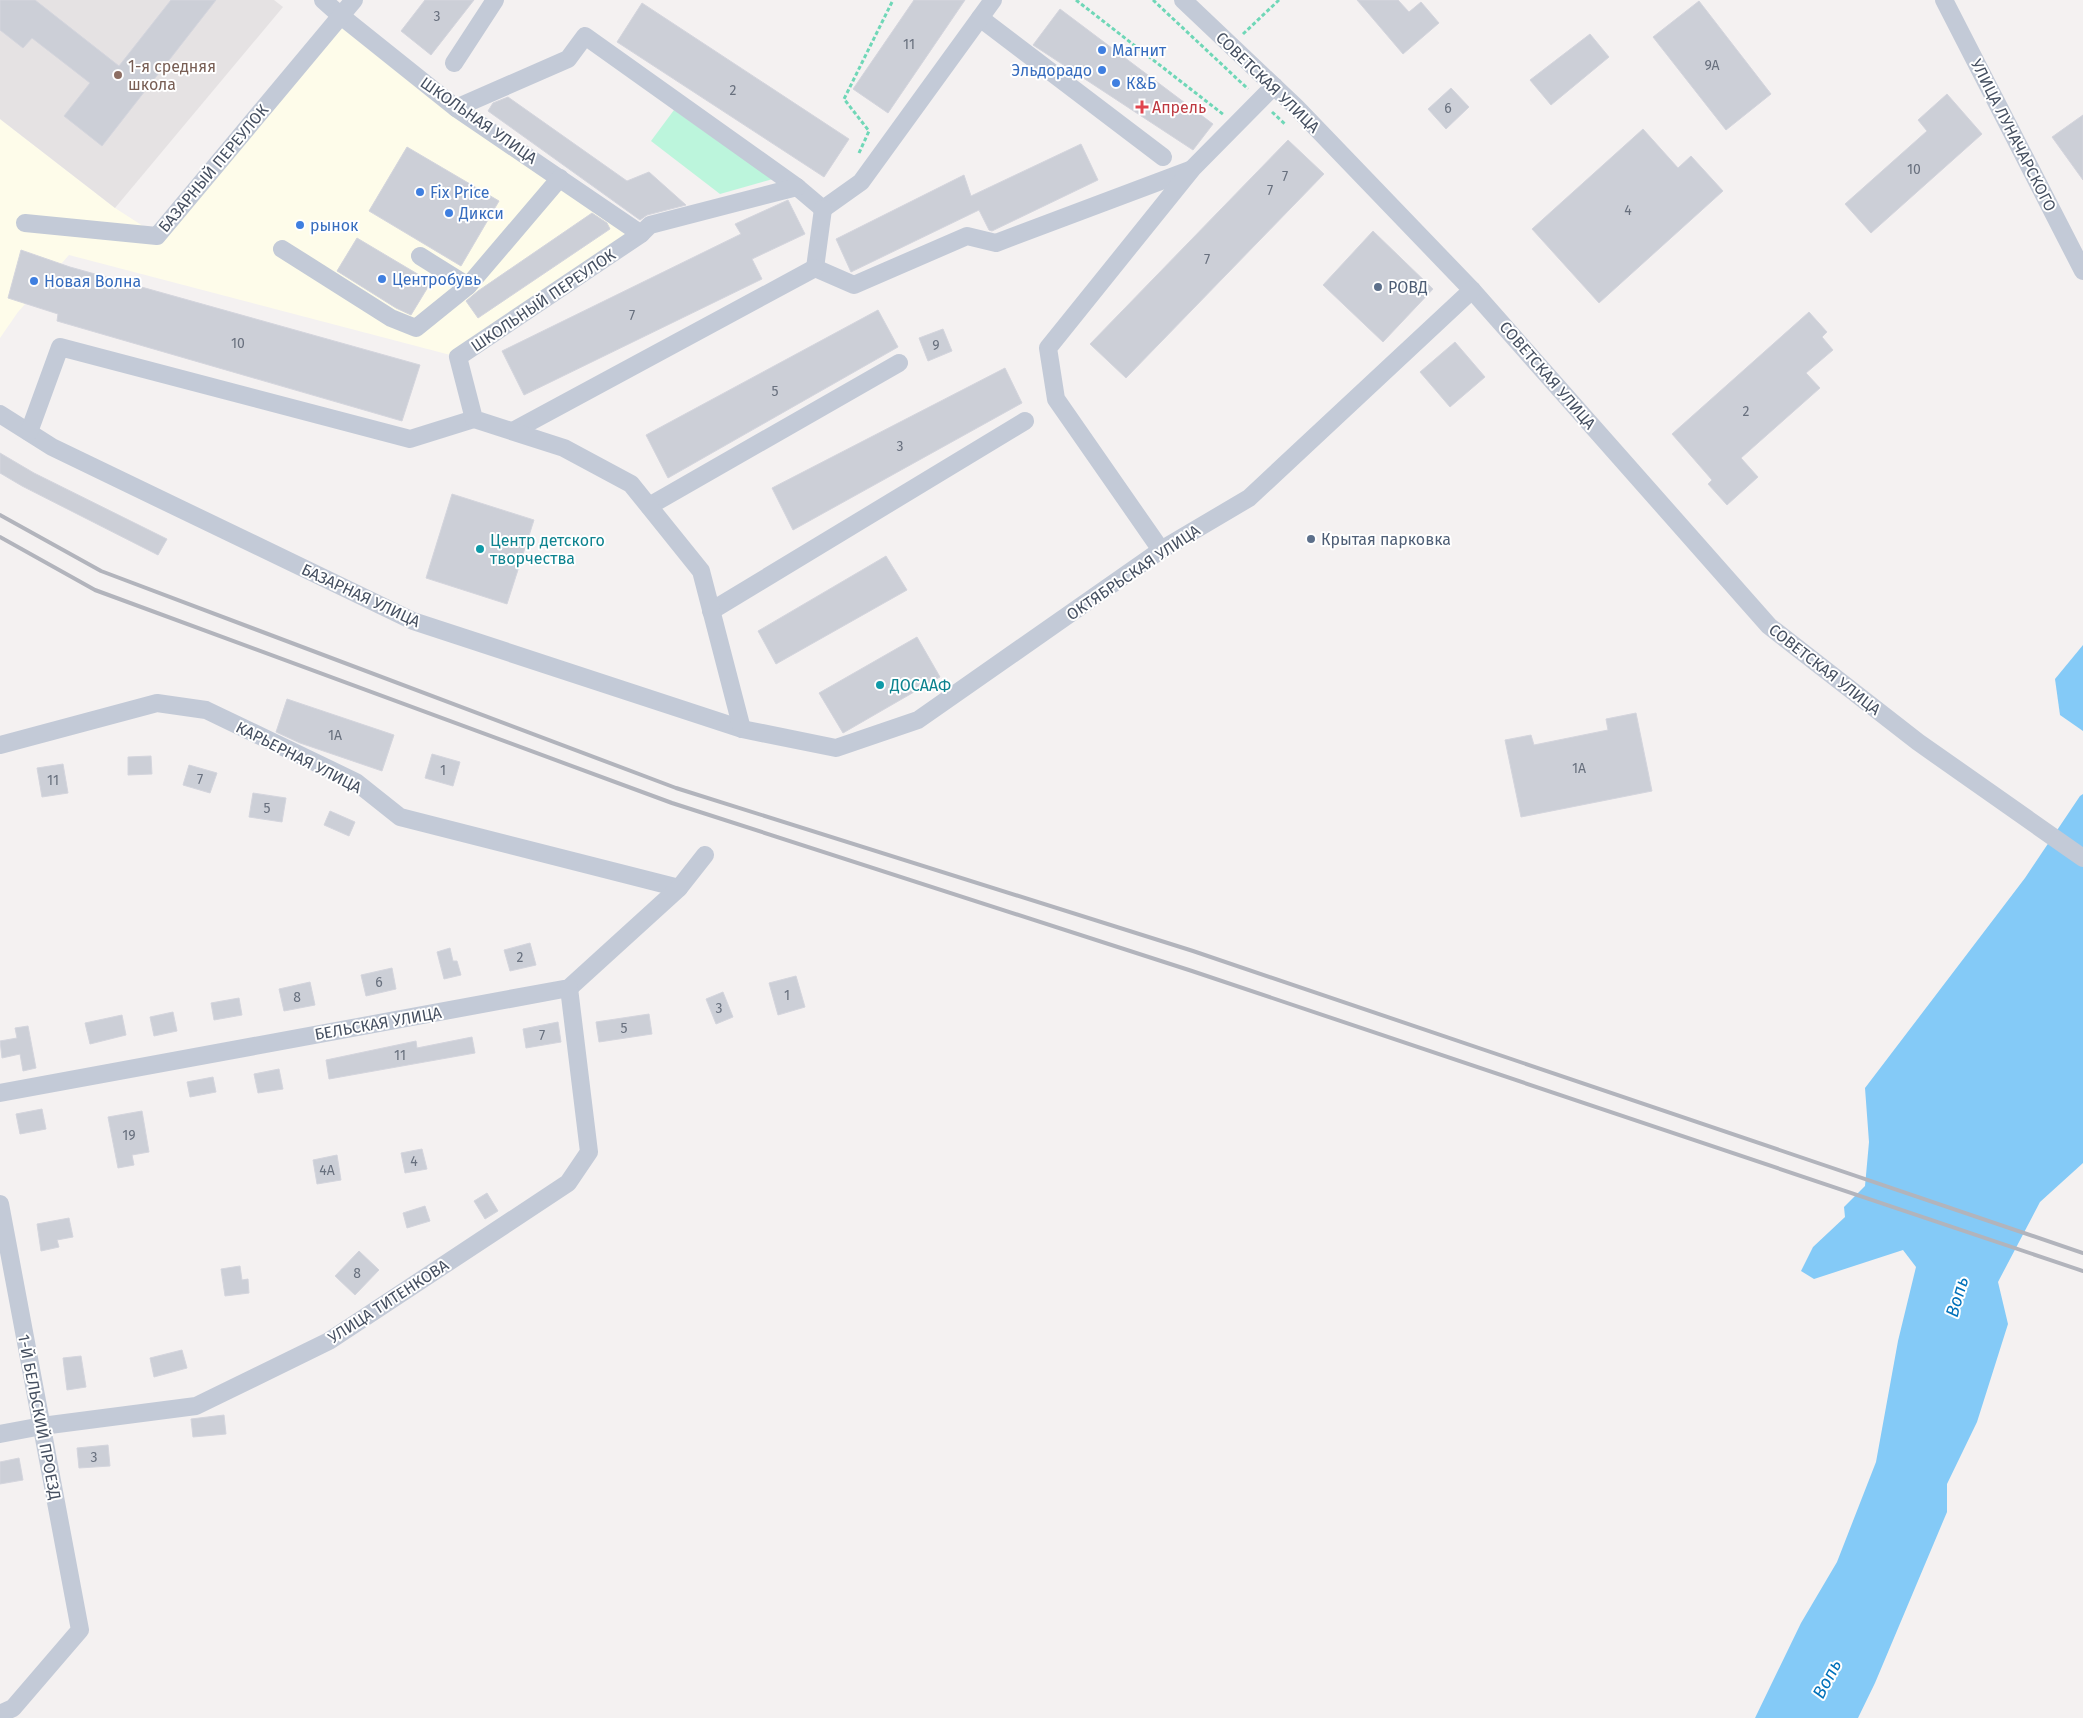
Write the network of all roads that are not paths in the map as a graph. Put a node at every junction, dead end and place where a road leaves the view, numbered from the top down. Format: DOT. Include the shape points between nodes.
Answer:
graph roads {
  1 [pos="323,0"];
  2 [pos="354,0"];
  3 [pos="495,0"];
  4 [pos="993,0"];
  5 [pos="1183,0"];
  6 [pos="1944,0"];
  7 [pos="341,16"];
  8 [pos="980,18"];
  9 [pos="454,63"];
  10 [pos="1274,86"];
  11 [pos="456,108"];
  12 [pos="1163,157"];
  13 [pos="1192,169"];
  14 [pos="560,178"];
  15 [pos="797,187"];
  16 [pos="823,209"];
  17 [pos="26,223"];
  18 [pos="641,234"];
  19 [pos="282,249"];
  20 [pos="420,256"];
  21 [pos="815,268"];
  22 [pos="2083,271"];
  23 [pos="468,286"];
  24 [pos="1472,290"];
  25 [pos="899,363"];
  26 [pos="0,414"];
  27 [pos="474,419"];
  28 [pos="1025,421"];
  29 [pos="513,431"];
  30 [pos="29,432"];
  31 [pos="649,506"];
  32 [pos="1162,550"];
  33 [pos="711,611"];
  34 [pos="742,729"];
  35 [pos="0,745"];
  36 [pos="705,855"];
  37 [pos="2083,858"];
  38 [pos="679,888"];
  39 [pos="569,988"];
  40 [pos="0,1093"];
  41 [pos="0,1204"];
  42 [pos="42,1426"];
  43 [pos="0,1434"];
  44 [pos="0,1714"];
  1 -- 7 [label="street, ШКОЛЬНАЯ УЛИЦА"];
  2 -- 7 [label="street, БАЗАРНЫЙ ПЕРЕУЛОК"];
  3 -- 9 [label="street"];
  4 -- 8 [label="street"];
  5 -- 10 [label="street, СОВЕТСКАЯ УЛИЦА"];
  6 -- 22 [label="street, УЛИЦА ЛУНАЧАРСКОГО"];
  7 -- 11 [label="street, ШКОЛЬНАЯ УЛИЦА"];
  7 -- 17 [label="street, БАЗАРНЫЙ ПЕРЕУЛОК" via="157,236"];
  8 -- 12 [label="street"];
  8 -- 16 [label="street" via="860,182"];
  10 -- 13 [label="street"];
  10 -- 24 [label="street, СОВЕТСКАЯ УЛИЦА"];
  11 -- 14 [label="street, ШКОЛЬНАЯ УЛИЦА"];
  11 -- 15 [label="street" via="568,59 585,36"];
  13 -- 21 [label="street" via="996,243 967,236 854,285"];
  13 -- 32 [label="street" via="1048,348 1056,399"];
  14 -- 18 [label="street, ШКОЛЬНАЯ УЛИЦА"];
  14 -- 23 [label="street"];
  15 -- 16 [label="street"];
  15 -- 18 [label="street, ШКОЛЬНЫЙ ПЕРЕУЛОК" via="650,225"];
  16 -- 21 [label="street"];
  18 -- 27 [label="street, ШКОЛЬНЫЙ ПЕРЕУЛОК" via="458,357"];
  19 -- 23 [label="street" via="390,318 416,328"];
  20 -- 23 [label="street"];
  21 -- 29 [label="street"];
  24 -- 32 [label="street, ОКТЯБРЬСКАЯ УЛИЦА" via="1249,498"];
  24 -- 37 [label="street, СОВЕТСКАЯ УЛИЦА" via="1769,626 1918,742"];
  25 -- 31 [label="street"];
  26 -- 30 [label="street, БАЗАРНАЯ УЛИЦА"];
  27 -- 29 [label="street"];
  27 -- 30 [label="street" via="410,440 60,347"];
  28 -- 33 [label="street"];
  29 -- 31 [label="street" via="564,448 631,484"];
  30 -- 34 [label="street, БАЗАРНАЯ УЛИЦА" via="52,447 412,621"];
  31 -- 33 [label="street" via="701,571"];
  32 -- 34 [label="street, ОКТЯБРЬСКАЯ УЛИЦА" via="918,720 836,748"];
  33 -- 34 [label="street"];
  35 -- 38 [label="street, КАРЬЕРНАЯ УЛИЦА" via="157,702 206,710 356,782 400,817"];
  36 -- 38 [label="street"];
  38 -- 39 [label="street"];
  39 -- 40 [label="street, БЕЛЬСКАЯ УЛИЦА"];
  39 -- 42 [label="street, УЛИЦА ТИТЕНКОВА" via="589,1152 568,1183 329,1341 196,1406"];
  41 -- 42 [label="street, 1-Й БЕЛЬСКИЙ ПРОЕЗД"];
  42 -- 43 [label="street, УЛИЦА ТИТЕНКОВА"];
  42 -- 44 [label="street, 1-Й БЕЛЬСКИЙ ПРОЕЗД" via="80,1630 12,1708"];
}
